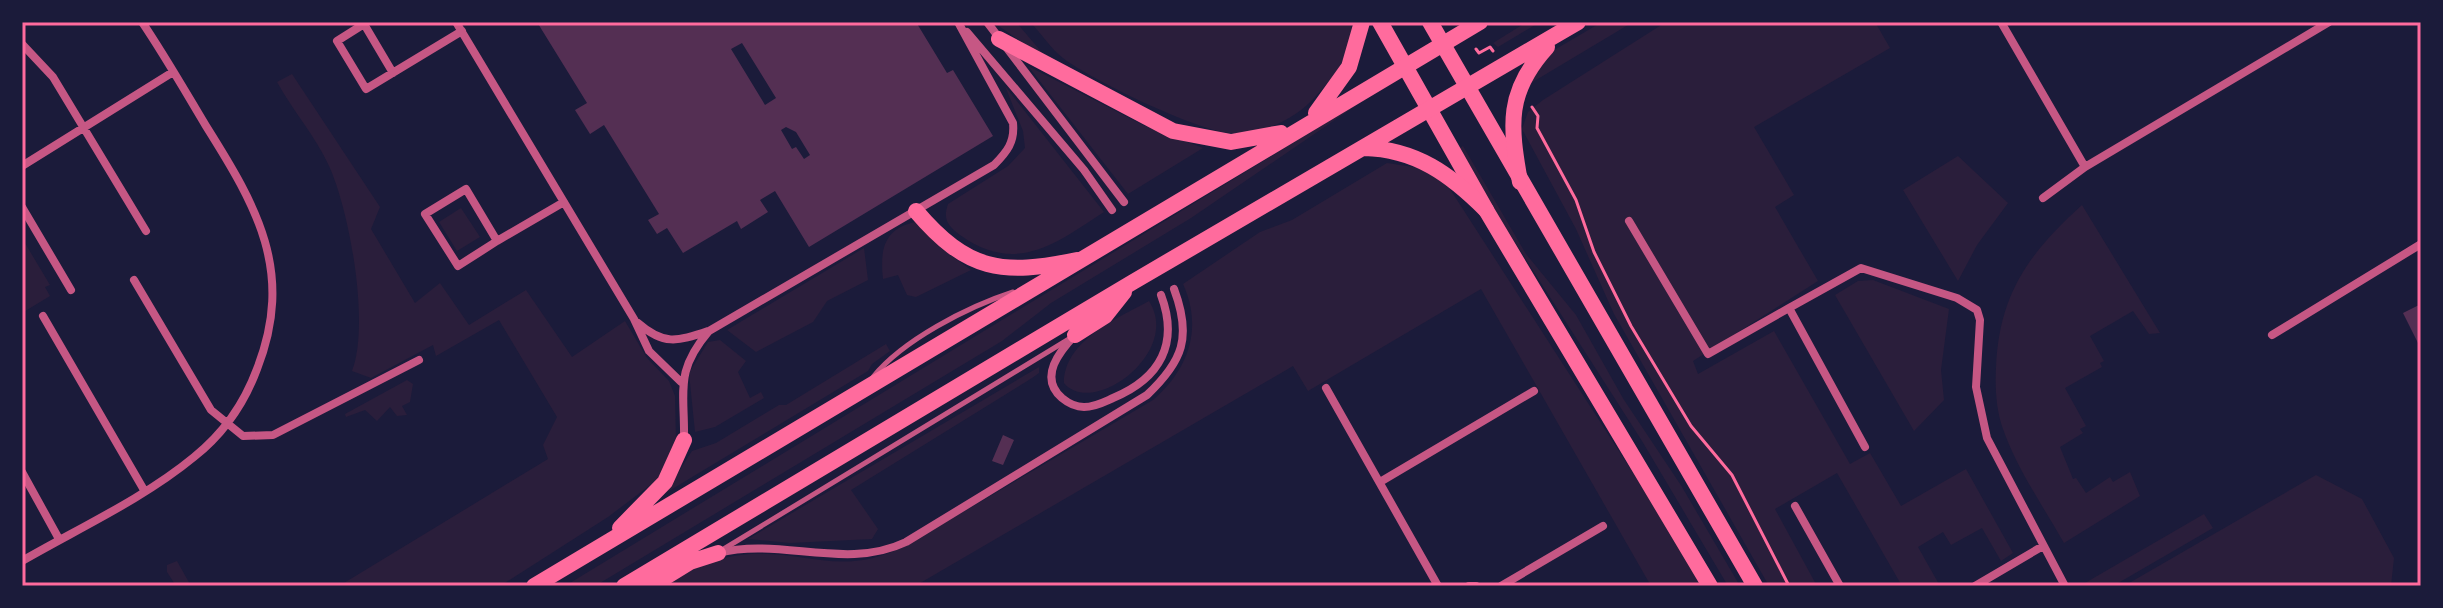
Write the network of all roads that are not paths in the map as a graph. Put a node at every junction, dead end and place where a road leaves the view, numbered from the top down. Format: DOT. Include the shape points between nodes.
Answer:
graph roads {
  1 [pos="142,22"];
  2 [pos="456,22"];
  3 [pos="958,22"];
  4 [pos="987,22"];
  5 [pos="1362,22"];
  6 [pos="1380,22"];
  7 [pos="1430,22"];
  8 [pos="1480,22"];
  9 [pos="1578,22"];
  10 [pos="2001,22"];
  11 [pos="2329,22"];
  12 [pos="462,31"];
  13 [pos="1557,35"];
  14 [pos="999,39"];
  15 [pos="22,44"];
  16 [pos="1443,45"];
  17 [pos="1405,67"];
  18 [pos="173,72"];
  19 [pos="393,73"];
  20 [pos="1466,87"];
  21 [pos="1429,109"];
  22 [pos="1303,126"];
  23 [pos="84,129"];
  24 [pos="1362,148"];
  25 [pos="22,166"];
  26 [pos="2085,167"];
  27 [pos="1520,182"];
  28 [pos="2043,198"];
  29 [pos="564,202"];
  30 [pos="1124,202"];
  31 [pos="22,207"];
  32 [pos="1112,210"];
  33 [pos="1486,210"];
  34 [pos="916,211"];
  35 [pos="1629,221"];
  36 [pos="146,231"];
  37 [pos="497,241"];
  38 [pos="2421,244"];
  39 [pos="1090,257"];
  40 [pos="134,280"];
  41 [pos="1133,282"];
  42 [pos="1174,289"];
  43 [pos="71,290"];
  44 [pos="1161,295"];
  45 [pos="1789,308"];
  46 [pos="43,316"];
  47 [pos="634,319"];
  48 [pos="709,331"];
  49 [pos="1075,335"];
  50 [pos="2272,335"];
  51 [pos="419,360"];
  52 [pos="681,382"];
  53 [pos="1326,388"];
  54 [pos="1534,391"];
  55 [pos="227,425"];
  56 [pos="684,440"];
  57 [pos="1865,447"];
  58 [pos="22,472"];
  59 [pos="1380,482"];
  60 [pos="144,490"];
  61 [pos="1795,506"];
  62 [pos="1603,526"];
  63 [pos="59,539"];
  64 [pos="605,544"];
  65 [pos="2043,546"];
  66 [pos="718,553"];
  67 [pos="22,561"];
  68 [pos="534,586"];
  69 [pos="624,586"];
  70 [pos="651,586"];
  71 [pos="1438,586"];
  72 [pos="1469,586"];
  73 [pos="1476,586"];
  74 [pos="1501,586"];
  75 [pos="1710,586"];
  76 [pos="1755,586"];
  77 [pos="1840,586"];
  78 [pos="1975,586"];
  79 [pos="2065,586"];
  1 -- 18 [label="street"];
  2 -- 12 [label="street"];
  3 -- 32 [label="street"];
  3 -- 34 [label="street" via="1013,123 1014,136 994,165"];
  4 -- 14 [label="street"];
  5 -- 22 [label="main road" via="1349,67"];
  6 -- 17 [label="main road"];
  7 -- 16 [label="main road"];
  8 -- 16 [label="main road"];
  9 -- 13 [label="main road"];
  10 -- 26 [label="street"];
  11 -- 26 [label="street"];
  12 -- 19 [label="street"];
  12 -- 29 [label="street"];
  13 -- 20 [label="main road"];
  13 -- 27 [label="main road" via="1523,76 1514,100 1513,142"];
  14 -- 22 [label="main road" via="1148,121 1194,138 1251,140"];
  14 -- 30 [label="street"];
  15 -- 23 [label="street" via="53,77"];
  16 -- 17 [label="main road"];
  16 -- 20 [label="main road"];
  17 -- 21 [label="main road"];
  17 -- 22 [label="main road"];
  18 -- 23 [label="street"];
  18 -- 55 [label="street" via="243,185 268,247 273,291 267,342 248,391"];
  19 -- 19 [label="street" via="366,89 337,41 364,24"];
  20 -- 21 [label="main road"];
  20 -- 27 [label="main road"];
  21 -- 24 [label="main road"];
  21 -- 33 [label="main road"];
  22 -- 39 [label="main road"];
  23 -- 25 [label="street"];
  23 -- 36 [label="street"];
  24 -- 33 [label="main road" via="1394,150 1428,163"];
  24 -- 41 [label="main road"];
  26 -- 28 [label="street"];
  27 -- 76 [label="main road"];
  29 -- 37 [label="street"];
  29 -- 47 [label="street"];
  31 -- 43 [label="street"];
  33 -- 75 [label="main road"];
  34 -- 39 [label="main road" via="947,244 989,267 1033,269"];
  34 -- 48 [label="street"];
  35 -- 45 [label="street" via="1708,354"];
  37 -- 37 [label="street" via="458,266 425,214 466,189"];
  38 -- 50 [label="street"];
  39 -- 64 [label="main road"];
  40 -- 55 [label="street" via="211,410"];
  41 -- 49 [label="main road" via="1105,316"];
  41 -- 69 [label="main road"];
  42 -- 66 [label="street" via="1185,322 1181,350 1165,378 1147,395 906,542 885,552 853,556 736,548"];
  44 -- 49 [label="street" via="1170,327 1161,359 1142,382 1122,394 1081,407 1058,394 1051,375 1054,361"];
  45 -- 57 [label="street"];
  45 -- 65 [label="street" via="1861,268 1957,298 1977,310 1980,414 2004,475"];
  46 -- 60 [label="street"];
  47 -- 48 [label="street" via="663,341"];
  47 -- 52 [label="street" via="649,351"];
  48 -- 52 [label="street" via="691,351"];
  49 -- 66 [label="lane"];
  51 -- 55 [label="street" via="273,435 243,436"];
  52 -- 56 [label="street"];
  53 -- 59 [label="street"];
  54 -- 59 [label="street"];
  55 -- 60 [label="street" via="193,458"];
  56 -- 64 [label="main road" via="665,482"];
  58 -- 63 [label="street"];
  59 -- 71 [label="street"];
  60 -- 63 [label="street"];
  61 -- 77 [label="street"];
  62 -- 74 [label="street"];
  63 -- 67 [label="street"];
  64 -- 68 [label="main road"];
  65 -- 78 [label="street"];
  65 -- 79 [label="street"];
  66 -- 70 [label="main road" via="690,562"];
  72 -- 73 [label="street"];
}
